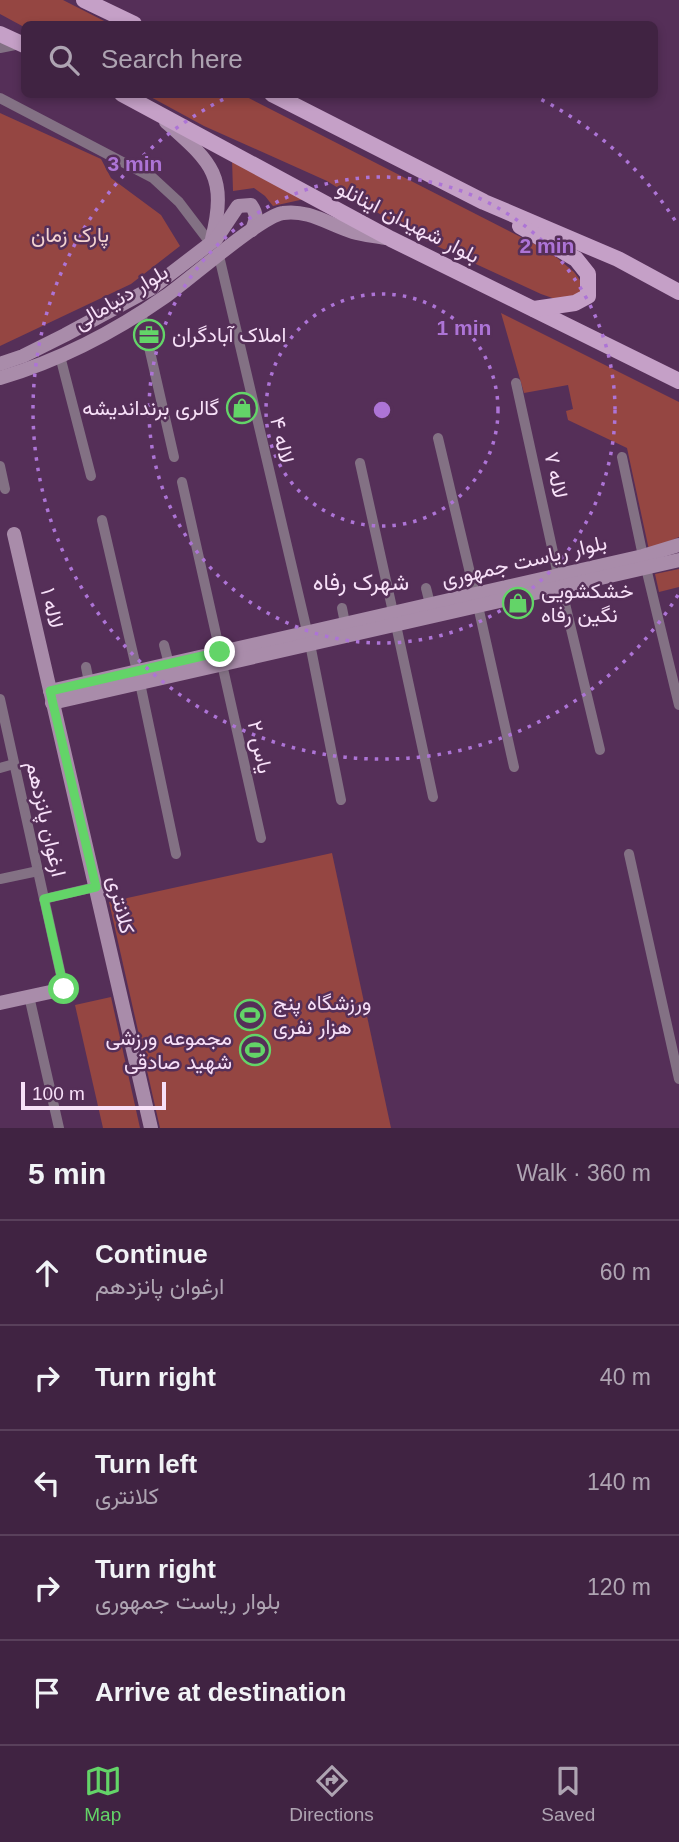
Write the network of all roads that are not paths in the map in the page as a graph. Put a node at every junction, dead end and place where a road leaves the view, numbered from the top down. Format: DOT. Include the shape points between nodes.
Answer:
graph roads {
  1 [pos="84,0"];
  2 [pos="128,21"];
  3 [pos="0,34"];
  4 [pos="21,44"];
  5 [pos="21,45"];
  6 [pos="0,48"];
  7 [pos="0,98"];
  8 [pos="130,98"];
  9 [pos="280,98"];
  10 [pos="154,110"];
  11 [pos="484,202"];
  12 [pos="252,230"];
  13 [pos="391,239"];
  14 [pos="215,250"];
  15 [pos="679,292"];
  16 [pos="534,309"];
  17 [pos="141,312"];
  18 [pos="60,356"];
  19 [pos="0,364"];
  20 [pos="0,378"];
  21 [pos="679,381"];
  22 [pos="516,383"];
  23 [pos="438,438"];
  24 [pos="174,457"];
  25 [pos="622,457"];
  26 [pos="360,463"];
  27 [pos="0,466"];
  28 [pos="91,476"];
  29 [pos="182,482"];
  30 [pos="5,489"];
  31 [pos="102,520"];
  32 [pos="14,534"];
  33 [pos="679,545"];
  34 [pos="679,560"];
  35 [pos="645,562"];
  36 [pos="559,581"];
  37 [pos="426,588"];
  38 [pos="476,600"];
  39 [pos="430,604"];
  40 [pos="342,608"];
  41 [pos="394,619"];
  42 [pos="345,623"];
  43 [pos="327,634"];
  44 [pos="302,640"];
  45 [pos="164,645"];
  46 [pos="221,658"];
  47 [pos="169,664"];
  48 [pos="139,677"];
  49 [pos="51,697"];
  50 [pos="0,699"];
  51 [pos="679,705"];
  52 [pos="600,750"];
  53 [pos="14,764"];
  54 [pos="514,767"];
  55 [pos="0,768"];
  56 [pos="433,797"];
  57 [pos="341,800"];
  58 [pos="261,838"];
  59 [pos="629,854"];
  60 [pos="176,855"];
  61 [pos="38,871"];
  62 [pos="0,879"];
  63 [pos="96,887"];
  64 [pos="44,899"];
  65 [pos="64,989"];
  66 [pos="29,996"];
  67 [pos="0,1003"];
  68 [pos="679,1079"];
  69 [pos="59,1128"];
  70 [pos="151,1128"];
  1 -- 2 [label="main road"];
  3 -- 4 [label="main road"];
  5 -- 6 [label="street"];
  7 -- 14 [label="street" via="153,178 179,202"];
  8 -- 10 [label="main road, بلوار شهیدان اینانلو"];
  9 -- 11 [label="main road"];
  10 -- 13 [label="main road, بلوار شهیدان اینانلو"];
  10 -- 14 [label="street" via="205,157 214,178 218,213"];
  11 -- 15 [label="main road" via="618,258"];
  11 -- 16 [label="main road" via="576,259 588,274 588,296 575,303"];
  12 -- 13 [label="street, بلوار دنیامالی" via="281,213 313,215 354,233"];
  12 -- 14 [label="street, بلوار دنیامالی"];
  12 -- 14 [label="street" via="257,218 251,205 238,206"];
  13 -- 16 [label="main road, بلوار شهیدان اینانلو"];
  14 -- 17 [label="street, بلوار دنیامالی" via="167,296"];
  14 -- 19 [label="street, بلوار دنیامالی" via="54,340"];
  14 -- 44 [label="street, لاله ۴"];
  16 -- 21 [label="main road, بلوار شهیدان اینانلو"];
  17 -- 18 [label="street, بلوار دنیامالی"];
  17 -- 24 [label="street"];
  18 -- 20 [label="street, بلوار دنیامالی"];
  18 -- 28 [label="street"];
  22 -- 36 [label="street, لاله ۷"];
  23 -- 38 [label="street"];
  25 -- 35 [label="street"];
  26 -- 41 [label="street"];
  27 -- 30 [label="street"];
  29 -- 46 [label="street, یاس ۲"];
  31 -- 48 [label="street"];
  32 -- 49 [label="street, لاله ۱"];
  33 -- 35 [label="street, بلوار ریاست جمهوری"];
  34 -- 35 [label="street, بلوار ریاست جمهوری"];
  35 -- 36 [label="street, بلوار ریاست جمهوری"];
  35 -- 51 [label="street"];
  36 -- 38 [label="street, بلوار ریاست جمهوری"];
  36 -- 52 [label="street, لاله ۷"];
  37 -- 39 [label="street"];
  38 -- 39 [label="street, بلوار ریاست جمهوری"];
  38 -- 41 [label="street, بلوار ریاست جمهوری"];
  38 -- 54 [label="street"];
  39 -- 41 [label="street, بلوار ریاست جمهوری"];
  40 -- 42 [label="street"];
  41 -- 42 [label="street, بلوار ریاست جمهوری"];
  41 -- 43 [label="street, بلوار ریاست جمهوری"];
  41 -- 56 [label="street"];
  42 -- 43 [label="street, بلوار ریاست جمهوری"];
  43 -- 44 [label="street, بلوار ریاست جمهوری"];
  44 -- 46 [label="street, بلوار ریاست جمهوری"];
  44 -- 57 [label="street, لاله ۴"];
  45 -- 47 [label="street"];
  46 -- 47 [label="street, بلوار ریاست جمهوری"];
  46 -- 48 [label="street, بلوار ریاست جمهوری"];
  46 -- 58 [label="street, یاس ۲"];
  47 -- 48 [label="street, بلوار ریاست جمهوری"];
  48 -- 49 [label="street, بلوار ریاست جمهوری"];
  48 -- 60 [label="street"];
  49 -- 63 [label="street, کلانتری"];
  50 -- 53 [label="street, ارغوان پانزدهم"];
  53 -- 55 [label="street"];
  53 -- 61 [label="street, ارغوان پانزدهم"];
  59 -- 68 [label="street"];
  61 -- 62 [label="street"];
  61 -- 64 [label="street, ارغوان پانزدهم"];
  63 -- 64 [label="street"];
  63 -- 70 [label="street, کلانتری"];
  64 -- 65 [label="street, ارغوان پانزدهم"];
  65 -- 66 [label="street"];
  66 -- 67 [label="street"];
  66 -- 69 [label="street"];
}
